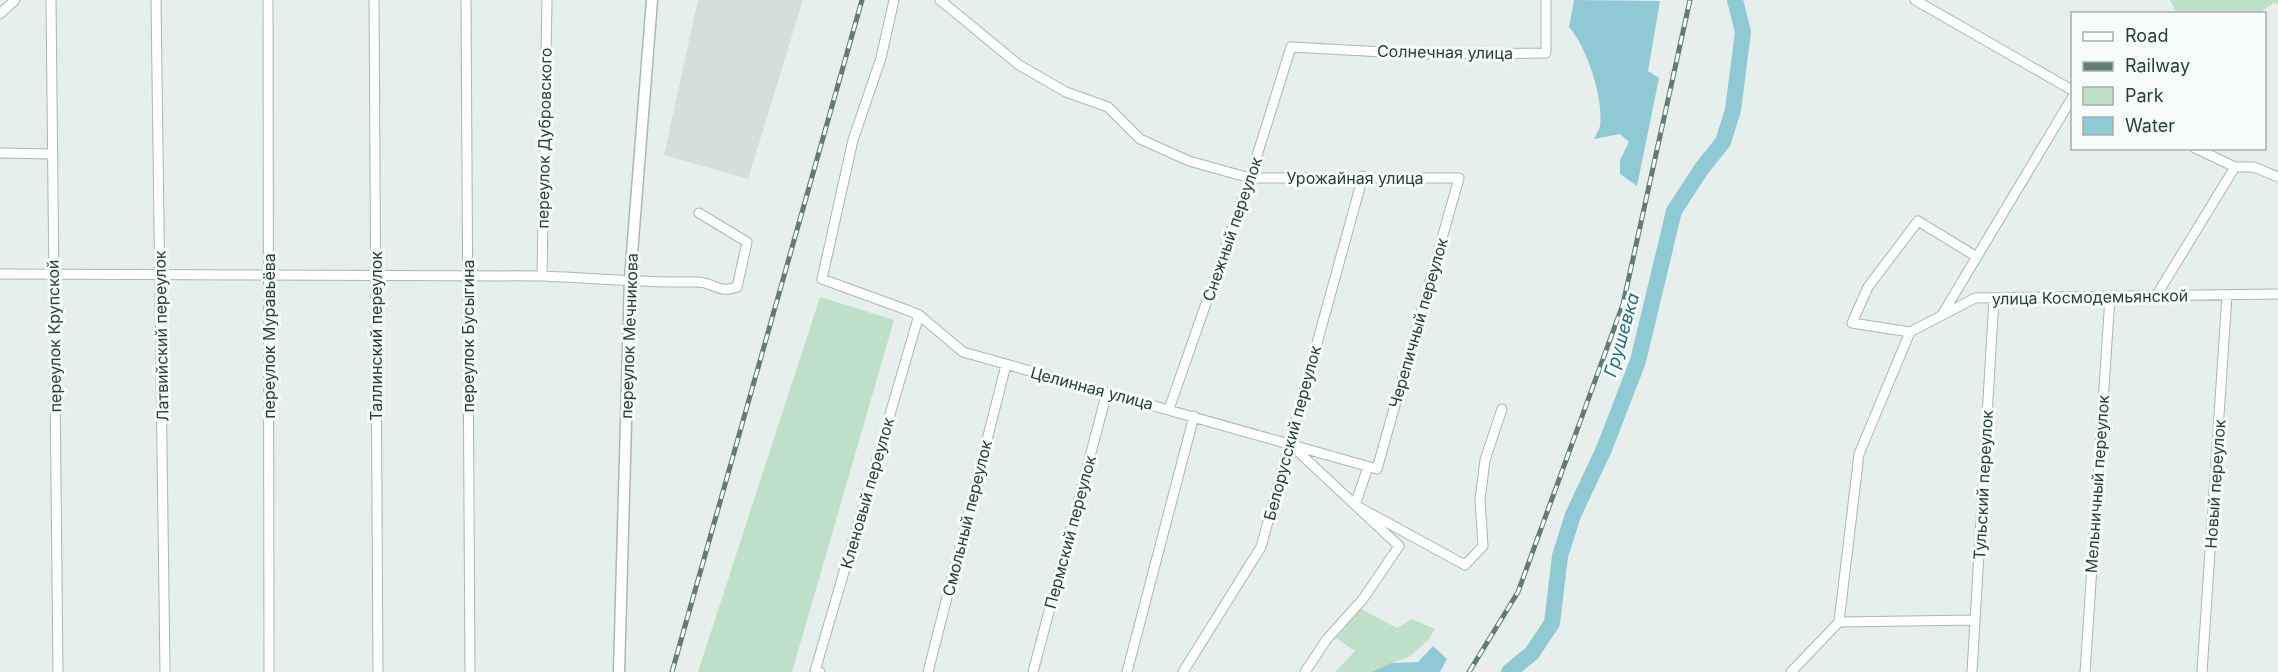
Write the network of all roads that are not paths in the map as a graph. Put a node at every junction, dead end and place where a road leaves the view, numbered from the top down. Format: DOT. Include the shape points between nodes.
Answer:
graph roads {
  1 [pos="15,0"];
  2 [pos="51,0"];
  3 [pos="156,0"];
  4 [pos="268,0"];
  5 [pos="374,0"];
  6 [pos="466,0"];
  7 [pos="547,0"];
  8 [pos="652,0"];
  9 [pos="894,0"];
  10 [pos="940,0"];
  11 [pos="1546,0"];
  12 [pos="1916,0"];
  13 [pos="0,14"];
  14 [pos="1291,47"];
  15 [pos="2071,89"];
  16 [pos="2071,101"];
  17 [pos="2199,150"];
  18 [pos="0,153"];
  19 [pos="52,154"];
  20 [pos="2235,168"];
  21 [pos="1363,177"];
  22 [pos="2278,177"];
  23 [pos="1250,178"];
  24 [pos="1459,178"];
  25 [pos="699,213"];
  26 [pos="1977,257"];
  27 [pos="0,274"];
  28 [pos="54,274"];
  29 [pos="161,275"];
  30 [pos="269,276"];
  31 [pos="468,276"];
  32 [pos="542,276"];
  33 [pos="376,277"];
  34 [pos="630,279"];
  35 [pos="2278,294"];
  36 [pos="2227,295"];
  37 [pos="2156,296"];
  38 [pos="2110,297"];
  39 [pos="1994,298"];
  40 [pos="918,315"];
  41 [pos="1942,315"];
  42 [pos="1910,332"];
  43 [pos="1006,365"];
  44 [pos="1107,392"];
  45 [pos="1502,409"];
  46 [pos="1169,410"];
  47 [pos="1194,416"];
  48 [pos="1289,444"];
  49 [pos="1373,468"];
  50 [pos="1355,505"];
  51 [pos="1975,620"];
  52 [pos="1839,622"];
  53 [pos="817,671"];
  54 [pos="58,672"];
  55 [pos="165,672"];
  56 [pos="268,672"];
  57 [pos="378,672"];
  58 [pos="470,672"];
  59 [pos="619,672"];
  60 [pos="928,672"];
  61 [pos="1034,672"];
  62 [pos="1127,672"];
  63 [pos="1183,672"];
  64 [pos="1305,672"];
  65 [pos="1791,672"];
  66 [pos="1972,672"];
  67 [pos="2085,672"];
  68 [pos="2202,672"];
  1 -- 13 [label="street"];
  2 -- 19 [label="street, переулок Крупской"];
  3 -- 29 [label="street, Латвийский переулок"];
  4 -- 30 [label="street, переулок Муравьёва"];
  5 -- 33 [label="street, Таллинский переулок"];
  6 -- 31 [label="street, переулок Бусыгина"];
  7 -- 32 [label="street, переулок Дубровского"];
  8 -- 34 [label="street, переулок Мечникова"];
  9 -- 40 [label="street, Целинная улица" via="881,58 853,140 822,279"];
  10 -- 23 [label="street, Урожайная улица" via="1019,65 1066,92 1108,107 1140,139 1189,161"];
  11 -- 14 [label="street, Солнечная улица" via="1546,53 1420,54"];
  12 -- 15 [label="street"];
  14 -- 23 [label="street, Снежный переулок"];
  16 -- 26 [label="street"];
  17 -- 20 [label="street"];
  18 -- 19 [label="street"];
  19 -- 28 [label="street, переулок Крупской"];
  20 -- 22 [label="street" via="2254,167"];
  20 -- 37 [label="street"];
  21 -- 23 [label="street, Урожайная улица"];
  21 -- 24 [label="street, Урожайная улица"];
  21 -- 48 [label="street, Белорусский переулок"];
  23 -- 46 [label="street, Снежный переулок"];
  24 -- 49 [label="street, Черепичный переулок"];
  25 -- 34 [label="street" via="747,243 737,287 726,291 700,282"];
  26 -- 41 [label="street"];
  26 -- 42 [label="street" via="1918,221 1868,287 1852,323"];
  27 -- 28 [label="street"];
  28 -- 29 [label="street"];
  28 -- 54 [label="street, переулок Крупской"];
  29 -- 30 [label="street"];
  29 -- 55 [label="street, Латвийский переулок"];
  30 -- 33 [label="street"];
  30 -- 56 [label="street, переулок Муравьёва"];
  31 -- 32 [label="street"];
  31 -- 33 [label="street"];
  31 -- 58 [label="street, переулок Бусыгина"];
  32 -- 34 [label="street"];
  33 -- 57 [label="street, Таллинский переулок"];
  34 -- 59 [label="street, переулок Мечникова"];
  35 -- 36 [label="street, улица Космодемьянской"];
  36 -- 37 [label="street, улица Космодемьянской"];
  36 -- 68 [label="street, Новый переулок"];
  37 -- 38 [label="street, улица Космодемьянской"];
  38 -- 39 [label="street, улица Космодемьянской"];
  38 -- 67 [label="street, Мельничный переулок"];
  39 -- 41 [label="street, улица Космодемьянской" via="1975,298"];
  39 -- 51 [label="street, Тульский переулок"];
  40 -- 43 [label="street, Целинная улица" via="963,352"];
  40 -- 53 [label="street, Кленовый переулок"];
  41 -- 42 [label="street, улица Космодемьянской"];
  42 -- 52 [label="street" via="1859,454"];
  43 -- 44 [label="street, Целинная улица"];
  43 -- 60 [label="street, Смольный переулок"];
  44 -- 46 [label="street, Целинная улица"];
  44 -- 61 [label="street, Пермский переулок"];
  45 -- 50 [label="street" via="1485,460 1480,500 1483,546 1465,565"];
  46 -- 47 [label="street, Целинная улица"];
  47 -- 48 [label="street, Целинная улица"];
  47 -- 62 [label="street"];
  48 -- 49 [label="street, Целинная улица"];
  48 -- 50 [label="street"];
  48 -- 63 [label="street, Белорусский переулок" via="1261,547"];
  49 -- 50 [label="street, Черепичный переулок"];
  50 -- 64 [label="street" via="1399,546"];
  51 -- 52 [label="street"];
  51 -- 66 [label="street, Тульский переулок"];
  52 -- 65 [label="street"];
}
